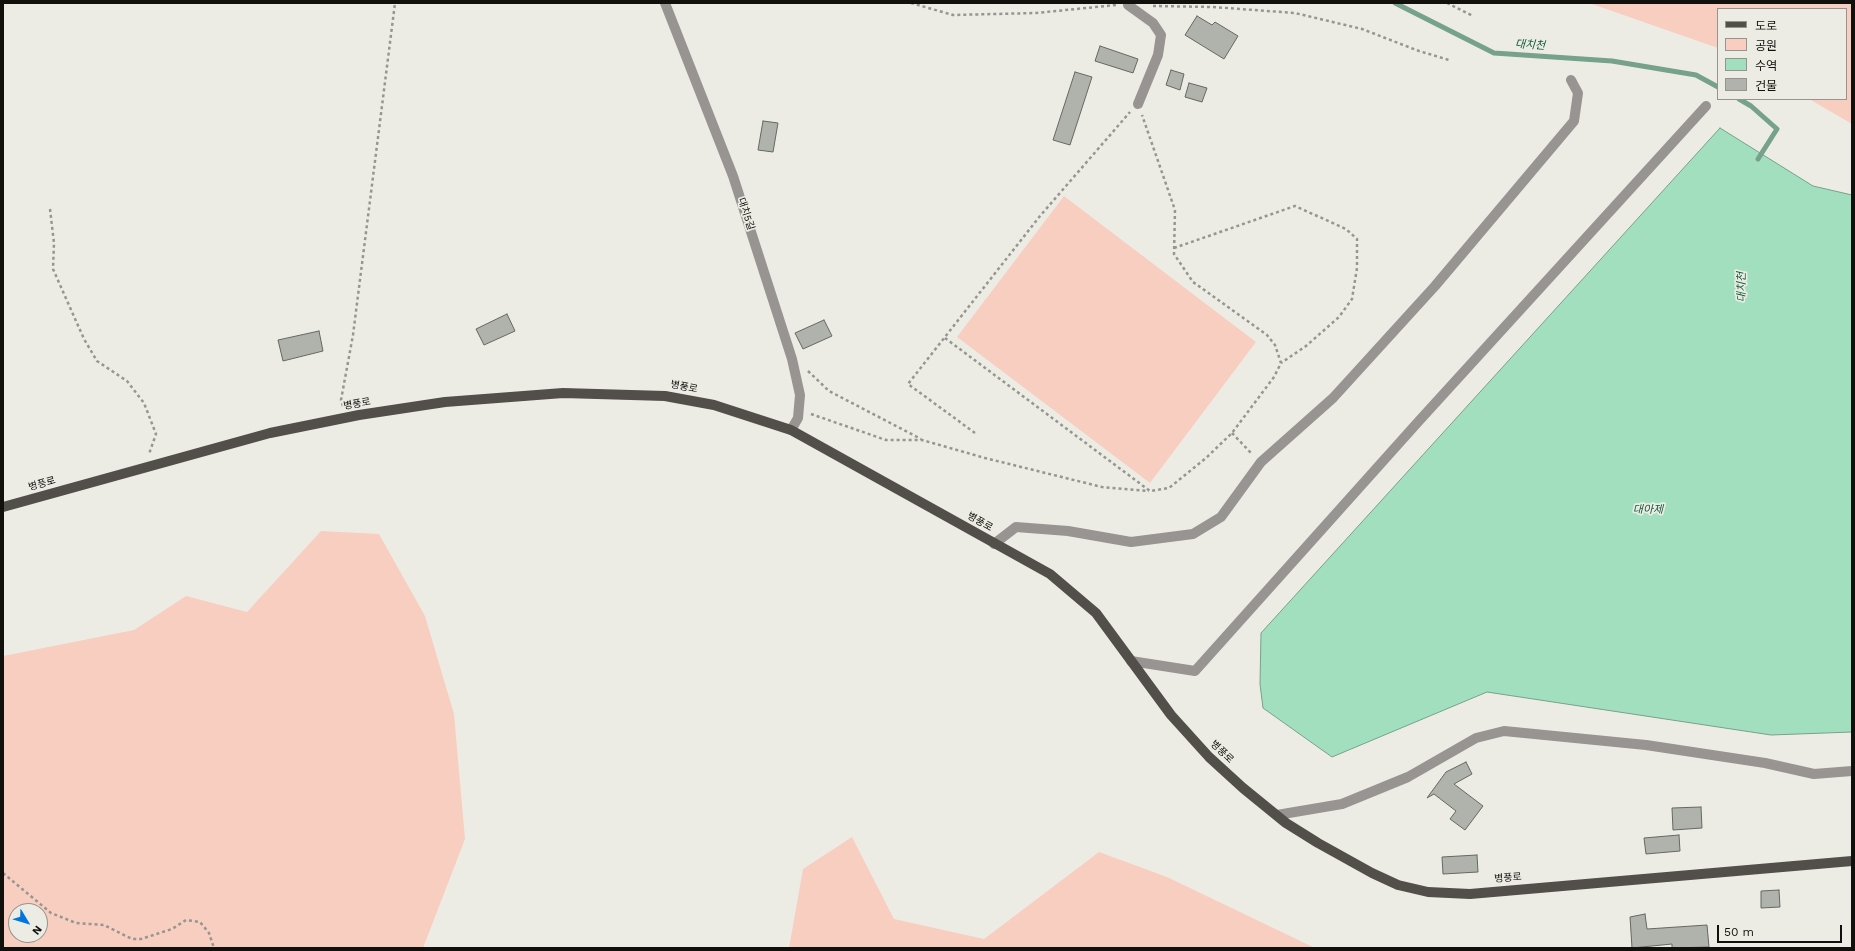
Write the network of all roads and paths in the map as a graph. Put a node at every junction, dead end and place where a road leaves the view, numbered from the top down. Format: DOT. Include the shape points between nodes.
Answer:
graph roads {
  1 [pos="395,3"];
  2 [pos="665,3"];
  3 [pos="911,3"];
  4 [pos="1447,3"];
  5 [pos="1128,5"];
  6 [pos="1151,6"];
  7 [pos="1473,16"];
  8 [pos="1449,60"];
  9 [pos="1571,80"];
  10 [pos="1138,104"];
  11 [pos="1706,106"];
  12 [pos="50,209"];
  13 [pos="1174,248"];
  14 [pos="945,338"];
  15 [pos="1280,363"];
  16 [pos="807,369"];
  17 [pos="799,410"];
  18 [pos="347,417"];
  19 [pos="791,430"];
  20 [pos="975,433"];
  21 [pos="1232,433"];
  22 [pos="922,440"];
  23 [pos="1261,462"];
  24 [pos="145,468"];
  25 [pos="1150,491"];
  26 [pos="3,507"];
  27 [pos="994,544"];
  28 [pos="1131,660"];
  29 [pos="1852,771"];
  30 [pos="1277,815"];
  31 [pos="1852,861"];
  32 [pos="3,873"];
  33 [pos="214,948"];
  1 -- 18 [label="path" via="354,335 341,400"];
  2 -- 17 [label="street, 대치5길" via="733,176 768,280 792,359 800,395"];
  3 -- 5 [label="path" via="953,15 1036,13"];
  4 -- 7 [label="path"];
  5 -- 10 [label="street" via="1153,23 1161,35 1158,55"];
  6 -- 8 [label="path" via="1213,7 1295,13 1362,29"];
  9 -- 23 [label="street" via="1578,93 1574,121 1435,286 1339,392"];
  10 -- 13 [label="path" via="1175,210"];
  10 -- 14 [label="path" via="1040,216"];
  11 -- 28 [label="street" via="1195,671"];
  12 -- 24 [label="path" via="54,243 53,269 84,339 97,361 127,380 144,403 156,434"];
  13 -- 15 [label="path" via="1174,254 1193,282 1267,335 1275,345"];
  13 -- 15 [label="path" via="1295,206 1346,229 1357,239 1357,268 1352,299 1339,317 1306,346"];
  14 -- 20 [label="path" via="908,384"];
  14 -- 25 [label="path"];
  15 -- 21 [label="path" via="1274,377"];
  16 -- 22 [label="path" via="829,391"];
  17 -- 19 [label="street, 대치5길" via="798,418"];
  17 -- 22 [label="path" via="886,440"];
  18 -- 19 [label="main road, 병풍로" via="445,402 563,393 634,394 665,396 714,405"];
  18 -- 24 [label="main road, 병풍로" via="270,433"];
  19 -- 27 [label="main road, 병풍로"];
  21 -- 23 [label="path"];
  21 -- 25 [label="path" via="1169,488"];
  22 -- 25 [label="path" via="1102,487"];
  23 -- 27 [label="street" via="1221,517 1193,534 1131,542 1068,531 1016,527"];
  24 -- 26 [label="main road, 병풍로"];
  27 -- 28 [label="main road, 병풍로" via="1050,574 1077,596 1096,613"];
  28 -- 30 [label="main road, 병풍로" via="1171,715 1209,757"];
  29 -- 30 [label="street" via="1814,774 1765,763 1646,745 1504,731 1476,738 1408,777 1342,804"];
  30 -- 31 [label="main road, 병풍로" via="1318,843 1372,873 1398,885 1428,892 1470,894"];
  32 -- 33 [label="path" via="51,913 76,923 104,925 132,938 141,939 172,929 186,920 200,922 209,933"];
}
